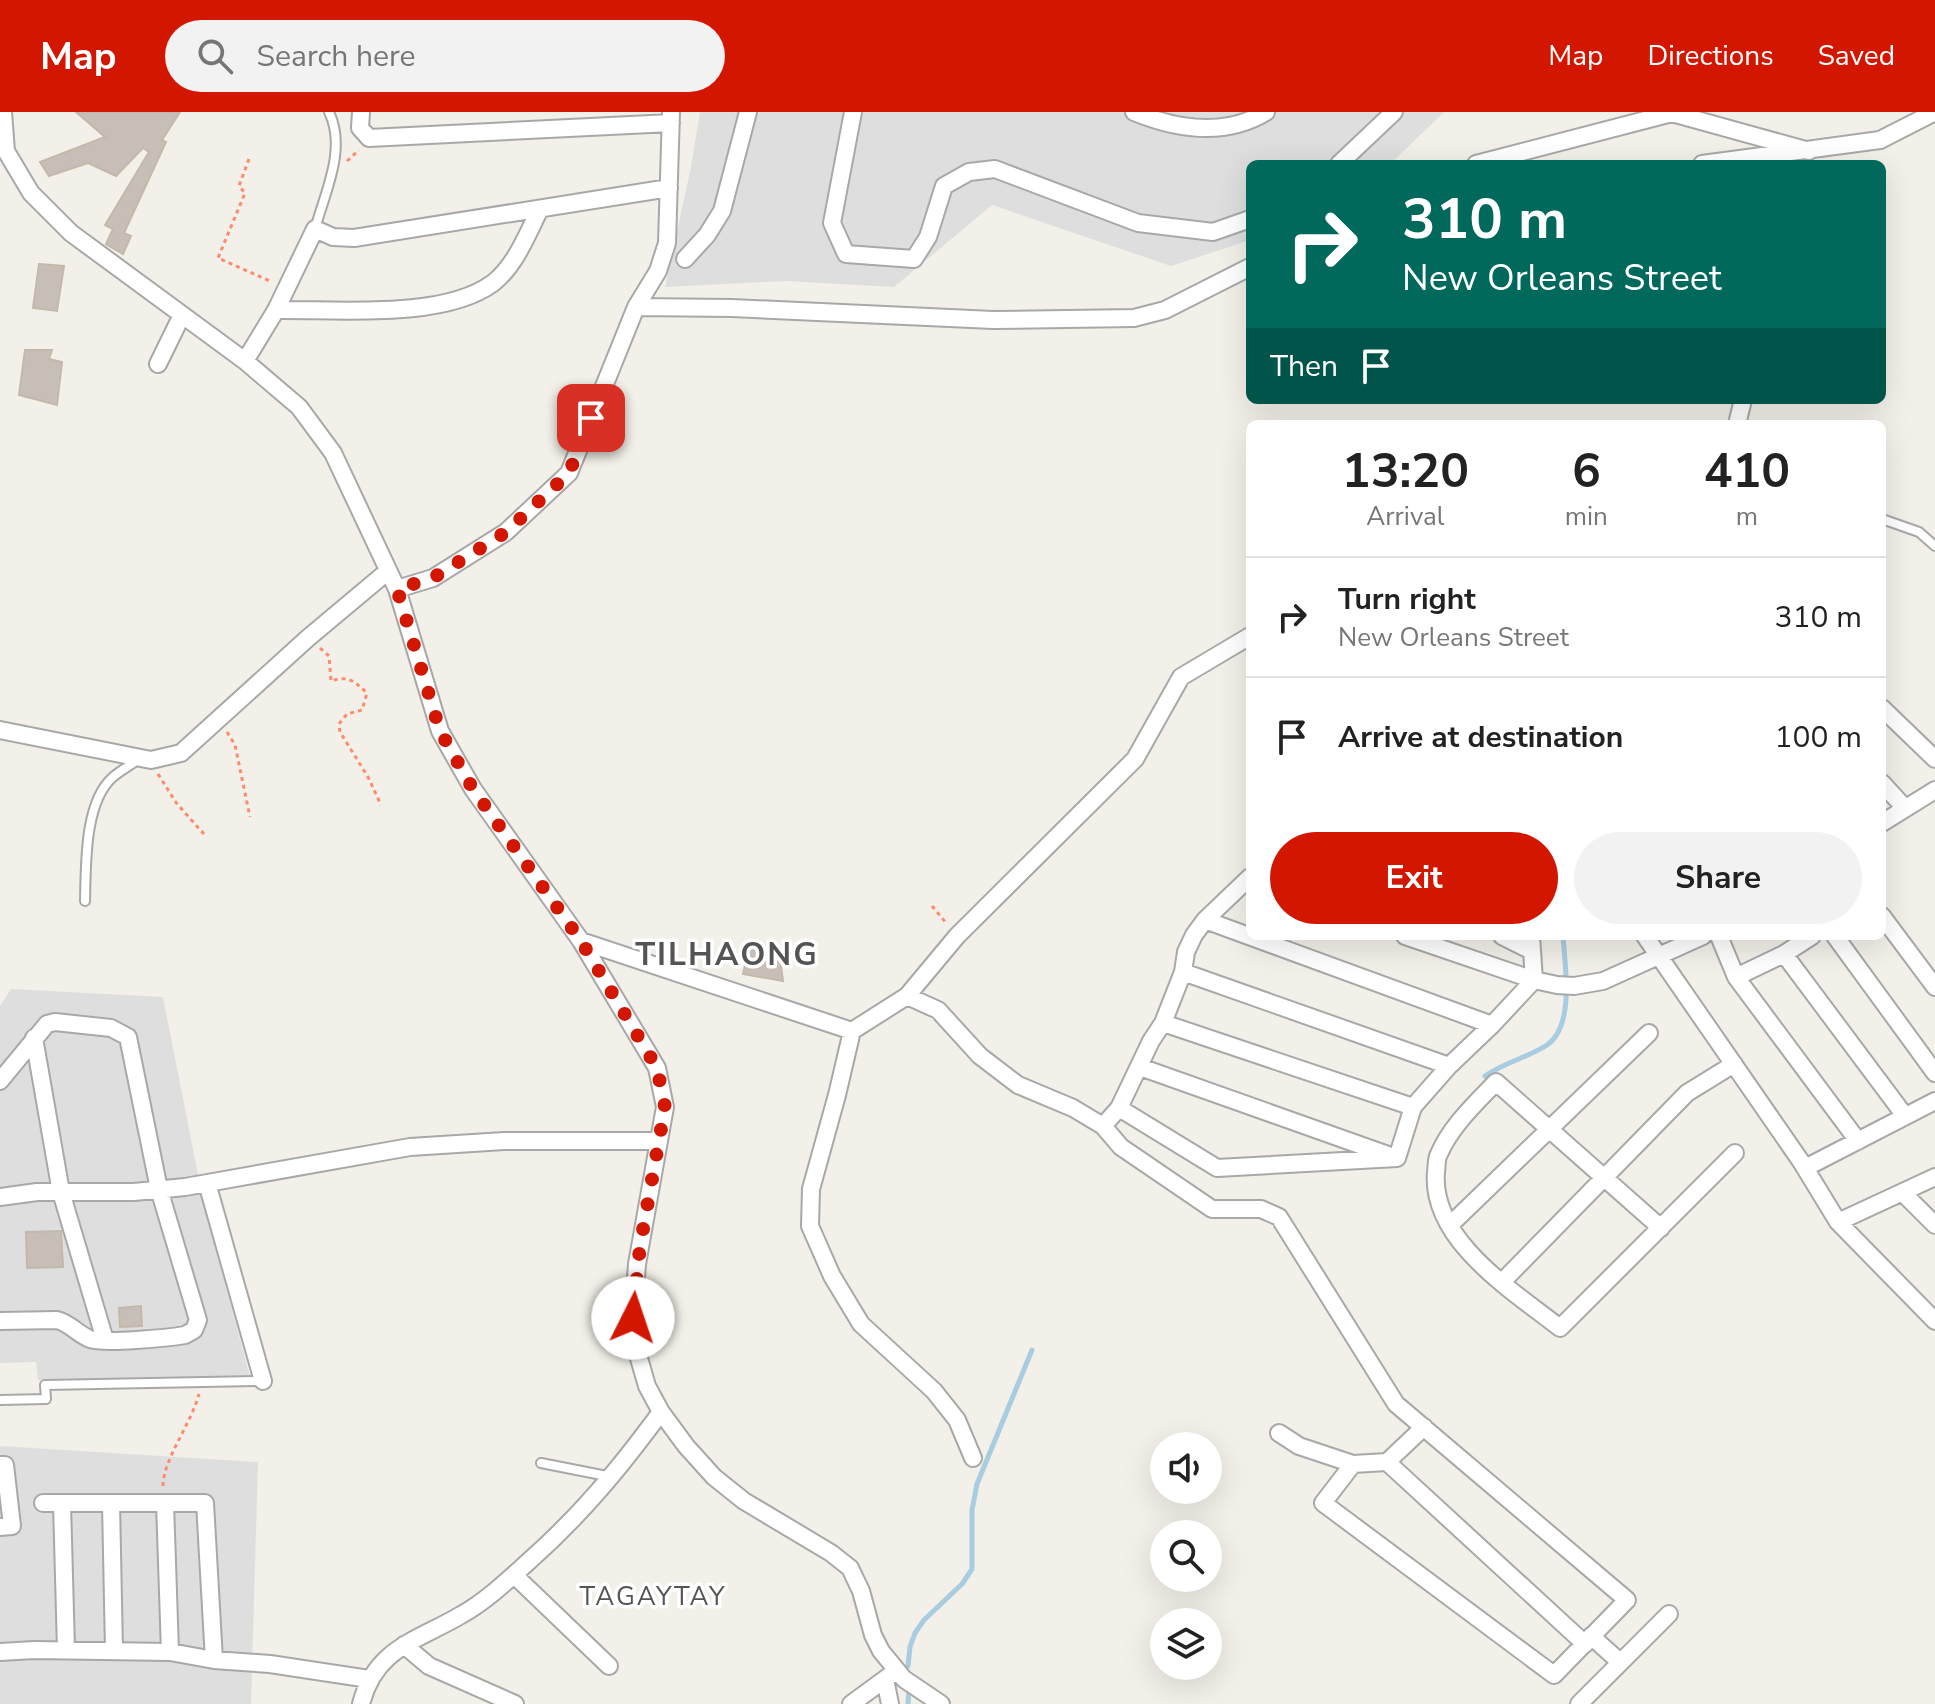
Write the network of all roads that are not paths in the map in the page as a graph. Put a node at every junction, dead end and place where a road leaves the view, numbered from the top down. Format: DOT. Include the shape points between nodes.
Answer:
graph roads {
  1 [pos="3,112"];
  2 [pos="329,112"];
  3 [pos="361,112"];
  4 [pos="748,112"];
  5 [pos="853,112"];
  6 [pos="1134,112"];
  7 [pos="1266,112"];
  8 [pos="1394,112"];
  9 [pos="1935,112"];
  10 [pos="671,117"];
  11 [pos="1809,151"];
  12 [pos="1343,160"];
  13 [pos="1491,160"];
  14 [pos="1774,160"];
  15 [pos="669,188"];
  16 [pos="539,211"];
  17 [pos="1246,220"];
  18 [pos="315,229"];
  19 [pos="685,259"];
  20 [pos="1246,269"];
  21 [pos="636,307"];
  22 [pos="276,310"];
  23 [pos="182,315"];
  24 [pos="245,361"];
  25 [pos="158,364"];
  26 [pos="1886,520"];
  27 [pos="1935,546"];
  28 [pos="388,571"];
  29 [pos="397,589"];
  30 [pos="1246,638"];
  31 [pos="1886,712"];
  32 [pos="0,730"];
  33 [pos="1935,759"];
  34 [pos="145,760"];
  35 [pos="1886,787"];
  36 [pos="1935,790"];
  37 [pos="1904,807"];
  38 [pos="1886,820"];
  39 [pos="1246,882"];
  40 [pos="85,901"];
  41 [pos="1205,920"];
  42 [pos="1886,921"];
  43 [pos="1246,935"];
  44 [pos="1260,940"];
  45 [pos="1417,940"];
  46 [pos="1648,940"];
  47 [pos="1694,940"];
  48 [pos="1721,940"];
  49 [pos="1806,940"];
  50 [pos="1838,940"];
  51 [pos="581,941"];
  52 [pos="1532,944"];
  53 [pos="1784,954"];
  54 [pos="1659,955"];
  55 [pos="1183,972"];
  56 [pos="1736,977"];
  57 [pos="1534,980"];
  58 [pos="1935,987"];
  59 [pos="907,996"];
  60 [pos="1163,1023"];
  61 [pos="1492,1025"];
  62 [pos="852,1031"];
  63 [pos="1649,1033"];
  64 [pos="34,1038"];
  65 [pos="1734,1064"];
  66 [pos="1449,1066"];
  67 [pos="1140,1067"];
  68 [pos="1935,1073"];
  69 [pos="0,1081"];
  70 [pos="1935,1101"];
  71 [pos="1413,1107"];
  72 [pos="1119,1108"];
  73 [pos="1905,1116"];
  74 [pos="1103,1126"];
  75 [pos="1550,1128"];
  76 [pos="659,1141"];
  77 [pos="1858,1141"];
  78 [pos="1735,1153"];
  79 [pos="1397,1158"];
  80 [pos="1805,1168"];
  81 [pos="1605,1177"];
  82 [pos="1935,1177"];
  83 [pos="207,1183"];
  84 [pos="159,1189"];
  85 [pos="61,1192"];
  86 [pos="1903,1193"];
  87 [pos="0,1197"];
  88 [pos="1838,1222"];
  89 [pos="1450,1225"];
  90 [pos="1935,1225"];
  91 [pos="1661,1228"];
  92 [pos="1502,1282"];
  93 [pos="0,1321"];
  94 [pos="1935,1321"];
  95 [pos="105,1340"];
  96 [pos="263,1381"];
  97 [pos="0,1400"];
  98 [pos="661,1412"];
  99 [pos="1424,1427"];
  100 [pos="1279,1433"];
  101 [pos="973,1458"];
  102 [pos="1387,1462"];
  103 [pos="541,1463"];
  104 [pos="1353,1464"];
  105 [pos="0,1465"];
  106 [pos="613,1477"];
  107 [pos="43,1503"];
  108 [pos="62,1503"];
  109 [pos="111,1503"];
  110 [pos="165,1503"];
  111 [pos="0,1527"];
  112 [pos="514,1575"];
  113 [pos="1669,1614"];
  114 [pos="1588,1640"];
  115 [pos="404,1645"];
  116 [pos="66,1650"];
  117 [pos="114,1650"];
  118 [pos="0,1652"];
  119 [pos="170,1652"];
  120 [pos="214,1660"];
  121 [pos="1620,1662"];
  122 [pos="609,1666"];
  123 [pos="890,1675"];
  124 [pos="369,1679"];
  125 [pos="481,1697"];
  126 [pos="366,1702"];
  127 [pos="515,1704"];
  128 [pos="851,1704"];
  129 [pos="890,1704"];
  130 [pos="941,1704"];
  131 [pos="1579,1704"];
  1 -- 23 [label="street" via="6,151 31,193 71,233"];
  2 -- 18 [label="lane" via="336,125 337,155"];
  3 -- 10 [label="street" via="360,128 369,138"];
  4 -- 19 [label="street" via="722,211"];
  5 -- 17 [label="street" via="832,223 846,254 914,259 928,237 944,186 969,172 995,169 1138,223 1213,232"];
  6 -- 7 [label="street" via="1206,130"];
  8 -- 12 [label="street"];
  9 -- 11 [label="street" via="1880,140"];
  10 -- 15 [label="street"];
  11 -- 13 [label="street" via="1672,113"];
  11 -- 14 [label="street"];
  15 -- 16 [label="street"];
  15 -- 21 [label="street" via="667,243 658,271"];
  16 -- 18 [label="street" via="354,238"];
  16 -- 22 [label="street" via="519,251 494,282 456,302 409,309"];
  18 -- 22 [label="street"];
  20 -- 21 [label="street" via="1165,310 1134,318 993,320"];
  21 -- 29 [label="street" via="569,473 506,532 433,578"];
  22 -- 24 [label="street"];
  23 -- 24 [label="street"];
  23 -- 25 [label="street"];
  24 -- 28 [label="street" via="299,407 333,453"];
  26 -- 27 [label="lane" via="1919,532"];
  28 -- 29 [label="street"];
  28 -- 34 [label="street" via="181,753"];
  29 -- 51 [label="street" via="440,731 473,789"];
  30 -- 59 [label="street" via="1181,677 1135,759 957,936"];
  31 -- 33 [label="street"];
  32 -- 34 [label="street"];
  34 -- 40 [label="lane" via="112,777 89,825"];
  35 -- 37 [label="street"];
  36 -- 37 [label="street"];
  37 -- 38 [label="street"];
  39 -- 41 [label="street"];
  41 -- 43 [label="street"];
  41 -- 55 [label="street" via="1186,952"];
  42 -- 58 [label="street"];
  44 -- 61 [label="street"];
  45 -- 57 [label="street"];
  46 -- 54 [label="street"];
  47 -- 54 [label="street"];
  48 -- 56 [label="street"];
  49 -- 53 [label="street"];
  50 -- 68 [label="street"];
  51 -- 62 [label="street"];
  51 -- 76 [label="street" via="657,1068 665,1107"];
  52 -- 57 [label="street"];
  53 -- 56 [label="street"];
  53 -- 73 [label="street"];
  54 -- 57 [label="street" via="1603,981 1565,986"];
  54 -- 65 [label="street"];
  55 -- 60 [label="street"];
  55 -- 66 [label="street"];
  56 -- 77 [label="street"];
  57 -- 61 [label="street"];
  59 -- 62 [label="street"];
  59 -- 74 [label="street" via="938,1010 980,1056 1018,1085"];
  60 -- 67 [label="street"];
  60 -- 71 [label="street"];
  61 -- 66 [label="street"];
  62 -- 101 [label="street" via="811,1189 810,1226 861,1324 934,1391 957,1420"];
  63 -- 75 [label="street"];
  64 -- 69 [label="street"];
  64 -- 84 [label="street" via="55,1022 111,1028 128,1037"];
  64 -- 85 [label="street"];
  65 -- 80 [label="street"];
  65 -- 81 [label="street" via="1687,1093"];
  66 -- 71 [label="street"];
  67 -- 72 [label="street"];
  67 -- 79 [label="street"];
  70 -- 73 [label="street"];
  71 -- 79 [label="street"];
  72 -- 74 [label="street"];
  72 -- 79 [label="street" via="1217,1168"];
  73 -- 77 [label="street"];
  74 -- 99 [label="street" via="1121,1147 1212,1209 1261,1209 1279,1217 1396,1404"];
  75 -- 81 [label="street"];
  75 -- 89 [label="street"];
  75 -- 89 [label="street" via="1496,1082 1461,1119 1438,1156 1435,1189"];
  76 -- 83 [label="street" via="410,1147"];
  76 -- 98 [label="street" via="633,1318 640,1365"];
  77 -- 80 [label="street"];
  78 -- 91 [label="street"];
  80 -- 88 [label="street"];
  81 -- 91 [label="street"];
  81 -- 92 [label="street"];
  82 -- 86 [label="street"];
  83 -- 84 [label="street"];
  83 -- 96 [label="street"];
  84 -- 85 [label="street"];
  84 -- 95 [label="street" via="196,1325 185,1335"];
  85 -- 87 [label="street"];
  85 -- 95 [label="street"];
  86 -- 88 [label="street"];
  86 -- 90 [label="street"];
  88 -- 94 [label="street"];
  89 -- 92 [label="street" via="1468,1252"];
  91 -- 92 [label="street" via="1560,1328"];
  93 -- 95 [label="street" via="57,1320 90,1339"];
  96 -- 97 [label="lane" via="45,1385 46,1399"];
  98 -- 106 [label="street"];
  98 -- 123 [label="street" via="714,1477 850,1568"];
  99 -- 102 [label="street"];
  99 -- 114 [label="street" via="1627,1600"];
  100 -- 104 [label="street" via="1299,1446"];
  102 -- 104 [label="street"];
  102 -- 114 [label="street"];
  103 -- 106 [label="lane"];
  104 -- 114 [label="street" via="1323,1503 1554,1675"];
  105 -- 111 [label="street" via="5,1465 12,1526"];
  106 -- 112 [label="street"];
  107 -- 108 [label="street"];
  108 -- 109 [label="street"];
  108 -- 116 [label="street"];
  109 -- 110 [label="street"];
  109 -- 117 [label="street"];
  110 -- 119 [label="street"];
  110 -- 120 [label="street" via="205,1503"];
  112 -- 115 [label="street" via="477,1605"];
  112 -- 122 [label="street"];
  113 -- 121 [label="street"];
  114 -- 121 [label="street"];
  115 -- 124 [label="street"];
  115 -- 125 [label="street"];
  116 -- 117 [label="street"];
  116 -- 118 [label="street"];
  117 -- 119 [label="street"];
  119 -- 120 [label="street"];
  120 -- 124 [label="street"];
  121 -- 131 [label="street"];
  123 -- 128 [label="street"];
  123 -- 129 [label="street"];
  123 -- 130 [label="street"];
  124 -- 126 [label="street"];
  125 -- 127 [label="street"];
}
